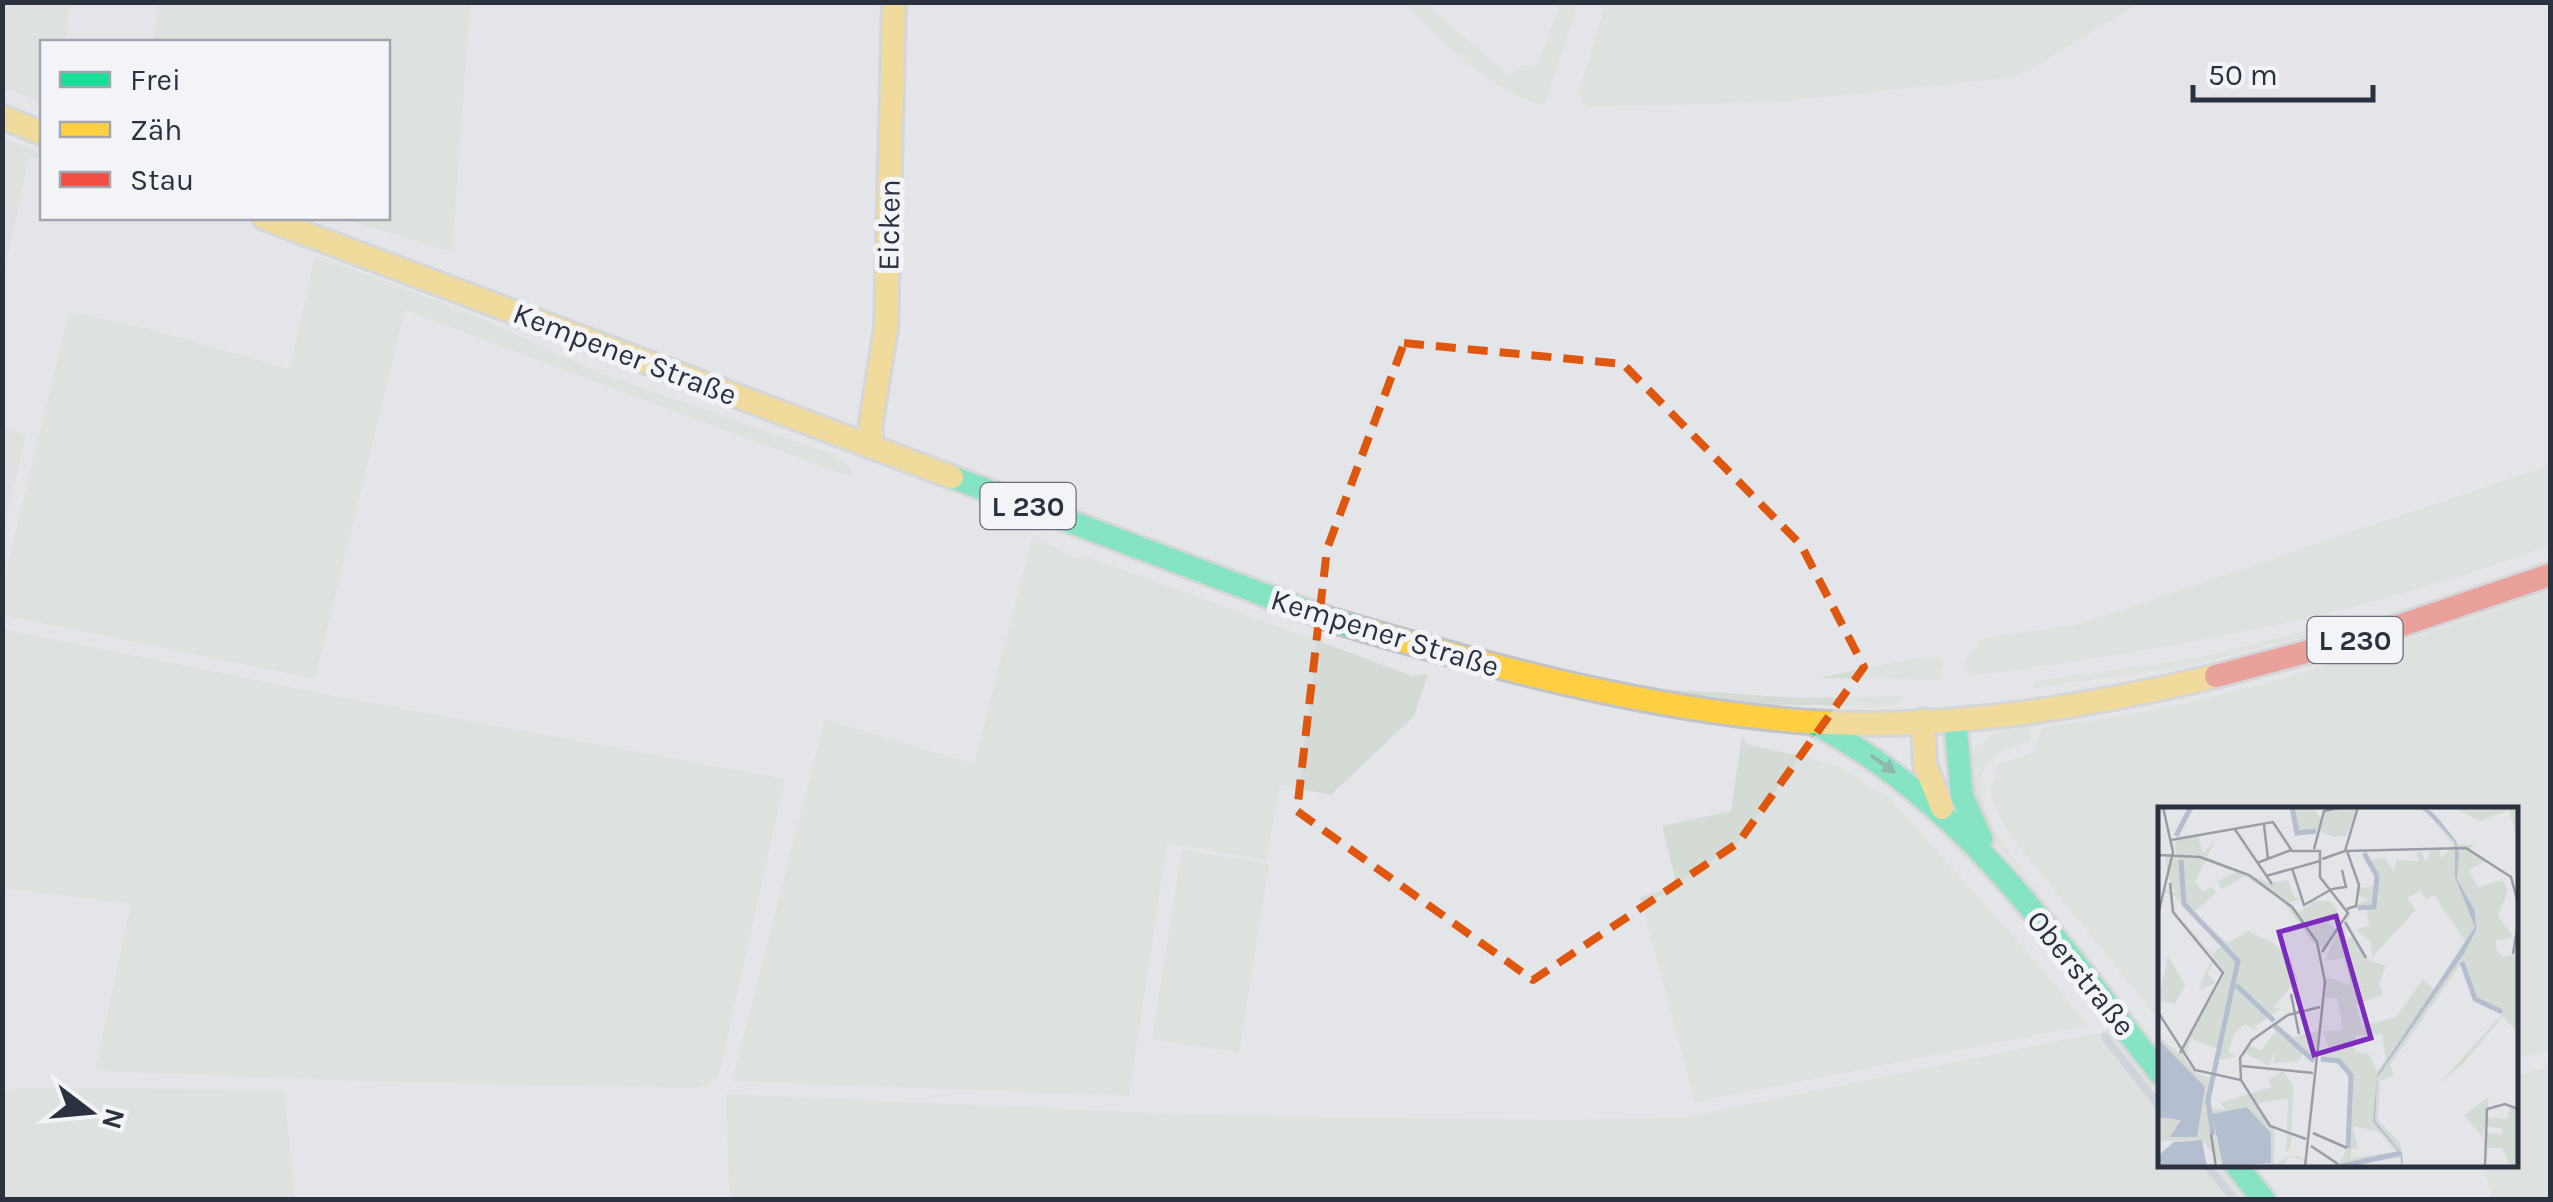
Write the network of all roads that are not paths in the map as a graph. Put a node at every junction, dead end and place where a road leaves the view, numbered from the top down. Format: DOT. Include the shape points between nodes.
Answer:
graph roads {
  1 [pos="894,2"];
  2 [pos="2,117"];
  3 [pos="40,131"];
  4 [pos="269,220"];
  5 [pos="870,447"];
  6 [pos="2550,575"];
  7 [pos="1923,720"];
  8 [pos="1955,720"];
  9 [pos="1812,722"];
  10 [pos="1946,817"];
  11 [pos="2001,873"];
  12 [pos="2158,1070"];
  13 [pos="2237,1167"];
  14 [pos="2264,1200"];
  1 -- 5 [label="main road, Eicken" via="886,328"];
  2 -- 3 [label="main road"];
  4 -- 5 [label="main road, Kempener Straße / L 230"];
  5 -- 9 [label="main road, Kempener Straße / L 230" via="1366,631 1589,690"];
  6 -- 8 [label="main road, Kempener Straße / L 230" via="2288,660 2155,690"];
  7 -- 8 [label="main road, Kempener Straße / L 230"];
  7 -- 9 [label="main road, Kempener Straße / L 230"];
  7 -- 10 [label="main road" via="1925,765"];
  8 -- 11 [label="main road" via="1954,771 1964,813"];
  9 -- 10 [label="main road, one-way" via="1877,759"];
  10 -- 11 [label="main road"];
  11 -- 12 [label="main road, Oberstraße"];
  13 -- 14 [label="main road"];
}
